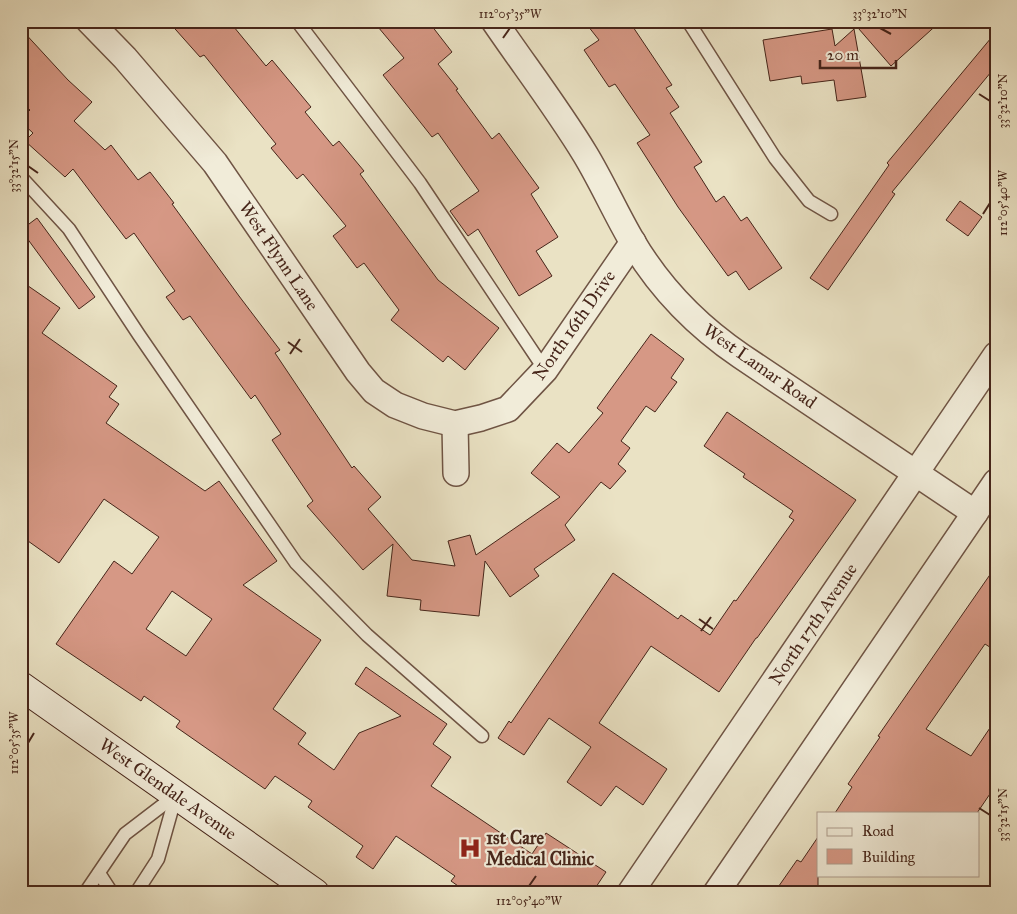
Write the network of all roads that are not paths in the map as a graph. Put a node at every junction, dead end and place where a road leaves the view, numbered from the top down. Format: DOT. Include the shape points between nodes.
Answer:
graph roads {
  1 [pos="89,21"];
  2 [pos="297,21"];
  3 [pos="494,21"];
  4 [pos="688,21"];
  5 [pos="21,177"];
  6 [pos="832,214"];
  7 [pos="633,242"];
  8 [pos="996,355"];
  9 [pos="545,370"];
  10 [pos="455,424"];
  11 [pos="456,473"];
  12 [pos="915,473"];
  13 [pos="996,482"];
  14 [pos="974,513"];
  15 [pos="21,686"];
  16 [pos="482,736"];
  17 [pos="176,795"];
  18 [pos="99,873"];
  19 [pos="86,893"];
  20 [pos="112,893"];
  21 [pos="136,893"];
  22 [pos="315,893"];
  23 [pos="630,893"];
  24 [pos="716,893"];
  1 -- 10 [label="street, West Flynn Lane" via="126,58 215,163 374,391 423,416"];
  2 -- 9 [label="lane" via="420,183"];
  3 -- 7 [label="street, West Lamar Road" via="585,154"];
  4 -- 6 [label="lane" via="775,158 809,202"];
  5 -- 16 [label="lane" via="70,229 296,563 367,635"];
  7 -- 9 [label="street, North 16th Drive"];
  7 -- 12 [label="street, West Lamar Road" via="662,285 714,338"];
  8 -- 12 [label="street, North 17th Avenue"];
  9 -- 10 [label="street, North 16th Drive" via="508,409"];
  10 -- 11 [label="street"];
  12 -- 14 [label="street, West Lamar Road"];
  12 -- 23 [label="street, North 17th Avenue"];
  13 -- 14 [label="street"];
  14 -- 24 [label="street"];
  15 -- 17 [label="main road, West Glendale Avenue"];
  17 -- 18 [label="lane" via="125,834"];
  17 -- 21 [label="lane" via="158,859"];
  17 -- 22 [label="main road, West Glendale Avenue"];
  18 -- 19 [label="lane"];
  18 -- 20 [label="lane"];
}
